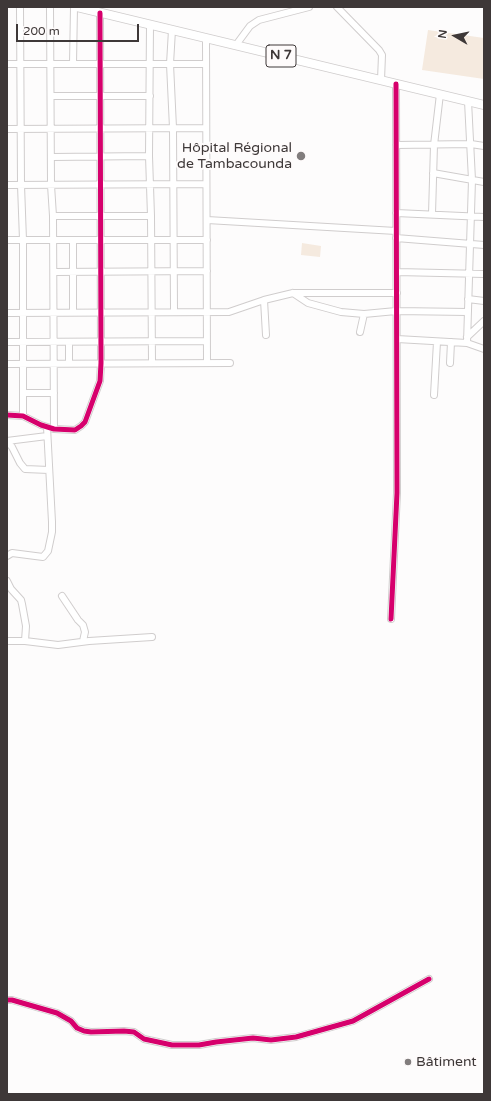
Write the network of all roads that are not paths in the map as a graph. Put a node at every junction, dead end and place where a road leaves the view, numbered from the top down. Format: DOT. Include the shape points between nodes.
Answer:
graph roads {
  1 [pos="20,7"];
  2 [pos="50,7"];
  3 [pos="76,7"];
  4 [pos="308,7"];
  5 [pos="337,7"];
  6 [pos="100,13"];
  7 [pos="150,25"];
  8 [pos="172,30"];
  9 [pos="206,38"];
  10 [pos="236,45"];
  11 [pos="7,64"];
  12 [pos="20,64"];
  13 [pos="50,64"];
  14 [pos="73,64"];
  15 [pos="100,64"];
  16 [pos="149,64"];
  17 [pos="170,64"];
  18 [pos="206,64"];
  19 [pos="381,80"];
  20 [pos="396,84"];
  21 [pos="440,94"];
  22 [pos="51,96"];
  23 [pos="100,96"];
  24 [pos="150,96"];
  25 [pos="468,101"];
  26 [pos="484,105"];
  27 [pos="149,128"];
  28 [pos="173,128"];
  29 [pos="206,128"];
  30 [pos="7,129"];
  31 [pos="21,129"];
  32 [pos="51,129"];
  33 [pos="101,129"];
  34 [pos="434,144"];
  35 [pos="471,144"];
  36 [pos="396,145"];
  37 [pos="484,146"];
  38 [pos="101,156"];
  39 [pos="149,156"];
  40 [pos="52,157"];
  41 [pos="433,173"];
  42 [pos="472,180"];
  43 [pos="484,182"];
  44 [pos="150,184"];
  45 [pos="173,184"];
  46 [pos="206,184"];
  47 [pos="7,185"];
  48 [pos="21,185"];
  49 [pos="51,185"];
  50 [pos="101,185"];
  51 [pos="396,213"];
  52 [pos="432,214"];
  53 [pos="54,216"];
  54 [pos="101,216"];
  55 [pos="151,216"];
  56 [pos="471,216"];
  57 [pos="484,217"];
  58 [pos="207,220"];
  59 [pos="396,234"];
  60 [pos="7,240"];
  61 [pos="23,240"];
  62 [pos="54,240"];
  63 [pos="72,240"];
  64 [pos="101,240"];
  65 [pos="151,240"];
  66 [pos="173,240"];
  67 [pos="207,240"];
  68 [pos="470,244"];
  69 [pos="484,245"];
  70 [pos="151,271"];
  71 [pos="174,271"];
  72 [pos="207,271"];
  73 [pos="54,272"];
  74 [pos="73,272"];
  75 [pos="101,272"];
  76 [pos="397,272"];
  77 [pos="469,274"];
  78 [pos="484,274"];
  79 [pos="293,293"];
  80 [pos="397,293"];
  81 [pos="468,299"];
  82 [pos="264,300"];
  83 [pos="484,301"];
  84 [pos="396,311"];
  85 [pos="54,312"];
  86 [pos="73,312"];
  87 [pos="101,312"];
  88 [pos="151,312"];
  89 [pos="174,312"];
  90 [pos="207,312"];
  91 [pos="468,312"];
  92 [pos="7,313"];
  93 [pos="23,313"];
  94 [pos="364,314"];
  95 [pos="484,321"];
  96 [pos="360,332"];
  97 [pos="266,334"];
  98 [pos="397,339"];
  99 [pos="467,340"];
  100 [pos="207,341"];
  101 [pos="7,342"];
  102 [pos="23,342"];
  103 [pos="54,342"];
  104 [pos="68,342"];
  105 [pos="101,342"];
  106 [pos="152,342"];
  107 [pos="437,342"];
  108 [pos="451,342"];
  109 [pos="484,349"];
  110 [pos="69,363"];
  111 [pos="101,363"];
  112 [pos="152,363"];
  113 [pos="207,363"];
  114 [pos="230,363"];
  115 [pos="450,363"];
  116 [pos="7,364"];
  117 [pos="23,364"];
  118 [pos="54,364"];
  119 [pos="23,393"];
  120 [pos="54,393"];
  121 [pos="434,395"];
  122 [pos="7,415"];
  123 [pos="23,416"];
  124 [pos="47,427"];
  125 [pos="54,429"];
  126 [pos="47,436"];
  127 [pos="7,441"];
  128 [pos="49,470"];
  129 [pos="7,556"];
  130 [pos="7,581"];
  131 [pos="62,596"];
  132 [pos="392,619"];
  133 [pos="152,637"];
  134 [pos="7,641"];
  135 [pos="25,641"];
  136 [pos="83,641"];
  137 [pos="429,979"];
  138 [pos="7,1000"];
  1 -- 12 [label="street"];
  2 -- 13 [label="street"];
  3 -- 6 [label="highway, N 7"];
  3 -- 14 [label="street"];
  4 -- 10 [label="street" via="259,20 250,26"];
  5 -- 19 [label="street" via="379,50 382,55"];
  6 -- 7 [label="highway, N 7"];
  6 -- 15 [label="street"];
  7 -- 8 [label="highway, N 7"];
  7 -- 16 [label="street"];
  8 -- 9 [label="highway, N 7"];
  8 -- 17 [label="street"];
  9 -- 10 [label="highway, N 7"];
  9 -- 18 [label="street"];
  10 -- 19 [label="highway, N 7"];
  11 -- 12 [label="street"];
  12 -- 13 [label="street"];
  12 -- 31 [label="street"];
  13 -- 14 [label="street"];
  13 -- 22 [label="street"];
  14 -- 15 [label="street"];
  15 -- 16 [label="street"];
  15 -- 23 [label="street"];
  16 -- 17 [label="street"];
  16 -- 24 [label="street"];
  17 -- 18 [label="street"];
  17 -- 28 [label="street"];
  18 -- 29 [label="street"];
  19 -- 20 [label="highway, N 7"];
  20 -- 21 [label="highway, N 7"];
  20 -- 36 [label="street"];
  21 -- 25 [label="highway, N 7"];
  21 -- 34 [label="street"];
  22 -- 23 [label="street"];
  22 -- 32 [label="street"];
  23 -- 24 [label="street"];
  23 -- 33 [label="street"];
  24 -- 27 [label="street"];
  25 -- 26 [label="highway, N 7"];
  25 -- 35 [label="street"];
  27 -- 28 [label="street"];
  27 -- 33 [label="street"];
  27 -- 39 [label="street"];
  28 -- 29 [label="street"];
  28 -- 45 [label="street"];
  29 -- 46 [label="street"];
  30 -- 31 [label="street"];
  31 -- 32 [label="street"];
  31 -- 48 [label="street"];
  32 -- 33 [label="street"];
  32 -- 40 [label="street"];
  33 -- 38 [label="street"];
  34 -- 35 [label="street"];
  34 -- 36 [label="street"];
  34 -- 41 [label="street"];
  35 -- 37 [label="street"];
  35 -- 42 [label="street"];
  36 -- 51 [label="street"];
  38 -- 39 [label="street"];
  38 -- 40 [label="street"];
  38 -- 50 [label="street"];
  39 -- 44 [label="street"];
  40 -- 49 [label="street"];
  41 -- 42 [label="street"];
  41 -- 52 [label="street"];
  42 -- 43 [label="street"];
  42 -- 56 [label="street"];
  44 -- 45 [label="street"];
  44 -- 50 [label="street"];
  44 -- 55 [label="street"];
  45 -- 46 [label="street"];
  45 -- 66 [label="street"];
  46 -- 58 [label="street"];
  47 -- 48 [label="street"];
  48 -- 49 [label="street"];
  48 -- 61 [label="street"];
  49 -- 50 [label="street"];
  49 -- 53 [label="street"];
  50 -- 54 [label="street"];
  51 -- 52 [label="street"];
  51 -- 59 [label="street"];
  52 -- 56 [label="street"];
  53 -- 54 [label="street"];
  53 -- 62 [label="street"];
  54 -- 55 [label="street"];
  54 -- 64 [label="street"];
  55 -- 65 [label="street"];
  56 -- 57 [label="street"];
  56 -- 68 [label="street"];
  58 -- 59 [label="street"];
  58 -- 67 [label="street"];
  59 -- 68 [label="street"];
  59 -- 76 [label="street"];
  60 -- 61 [label="street"];
  61 -- 62 [label="street"];
  61 -- 93 [label="street"];
  62 -- 63 [label="street"];
  62 -- 73 [label="street"];
  63 -- 64 [label="street"];
  63 -- 74 [label="street"];
  64 -- 65 [label="street"];
  64 -- 75 [label="street"];
  65 -- 66 [label="street"];
  65 -- 70 [label="street"];
  66 -- 67 [label="street"];
  66 -- 71 [label="street"];
  67 -- 72 [label="street"];
  68 -- 69 [label="street"];
  68 -- 77 [label="street"];
  70 -- 71 [label="street"];
  70 -- 75 [label="street"];
  70 -- 88 [label="street"];
  71 -- 72 [label="street"];
  71 -- 89 [label="street"];
  72 -- 90 [label="street"];
  73 -- 74 [label="street"];
  73 -- 85 [label="street"];
  74 -- 75 [label="street"];
  74 -- 86 [label="street"];
  75 -- 87 [label="street"];
  76 -- 77 [label="street"];
  76 -- 80 [label="street"];
  77 -- 78 [label="street"];
  77 -- 81 [label="street"];
  79 -- 80 [label="street"];
  79 -- 82 [label="street"];
  79 -- 94 [label="street" via="308,303 341,312"];
  80 -- 84 [label="street"];
  81 -- 83 [label="street"];
  81 -- 91 [label="street"];
  82 -- 90 [label="street" via="229,312"];
  82 -- 97 [label="street"];
  84 -- 91 [label="street"];
  84 -- 94 [label="street"];
  84 -- 98 [label="street"];
  85 -- 86 [label="street"];
  85 -- 93 [label="street"];
  85 -- 103 [label="street"];
  86 -- 87 [label="street"];
  87 -- 88 [label="street"];
  87 -- 105 [label="street"];
  88 -- 89 [label="street"];
  88 -- 106 [label="street"];
  89 -- 90 [label="street"];
  90 -- 100 [label="street"];
  91 -- 99 [label="street"];
  92 -- 93 [label="street"];
  93 -- 102 [label="street"];
  94 -- 96 [label="street"];
  95 -- 99 [label="street"];
  98 -- 107 [label="street"];
  98 -- 132 [label="street" via="397,493"];
  99 -- 108 [label="street"];
  99 -- 109 [label="street"];
  100 -- 106 [label="street"];
  100 -- 113 [label="street"];
  101 -- 102 [label="street"];
  102 -- 103 [label="street"];
  102 -- 117 [label="street"];
  103 -- 104 [label="street"];
  103 -- 118 [label="street"];
  104 -- 105 [label="street"];
  104 -- 110 [label="street"];
  105 -- 106 [label="street"];
  105 -- 111 [label="street"];
  106 -- 112 [label="street"];
  107 -- 108 [label="street"];
  107 -- 121 [label="street"];
  108 -- 115 [label="street"];
  110 -- 111 [label="street"];
  110 -- 118 [label="street"];
  111 -- 112 [label="street"];
  111 -- 125 [label="street" via="100,381 85,422 75,430"];
  112 -- 113 [label="street"];
  113 -- 114 [label="street"];
  116 -- 117 [label="street"];
  117 -- 118 [label="street"];
  117 -- 119 [label="street"];
  118 -- 120 [label="street"];
  119 -- 120 [label="street"];
  119 -- 123 [label="street"];
  120 -- 125 [label="street"];
  122 -- 123 [label="street"];
  123 -- 124 [label="street"];
  124 -- 125 [label="street"];
  124 -- 126 [label="street"];
  126 -- 127 [label="street"];
  126 -- 128 [label="street"];
  127 -- 128 [label="street" via="25,469"];
  128 -- 129 [label="street" via="52,526 48,551 43,557 12,553"];
  130 -- 135 [label="street" via="22,604 26,626"];
  131 -- 136 [label="street" via="83,625"];
  133 -- 136 [label="street"];
  134 -- 135 [label="street"];
  135 -- 136 [label="street" via="58,645"];
  137 -- 138 [label="street" via="353,1021 296,1037 271,1040 253,1038 199,1045 172,1045 144,1039 134,1032 84,1031 57,1013"];
}
